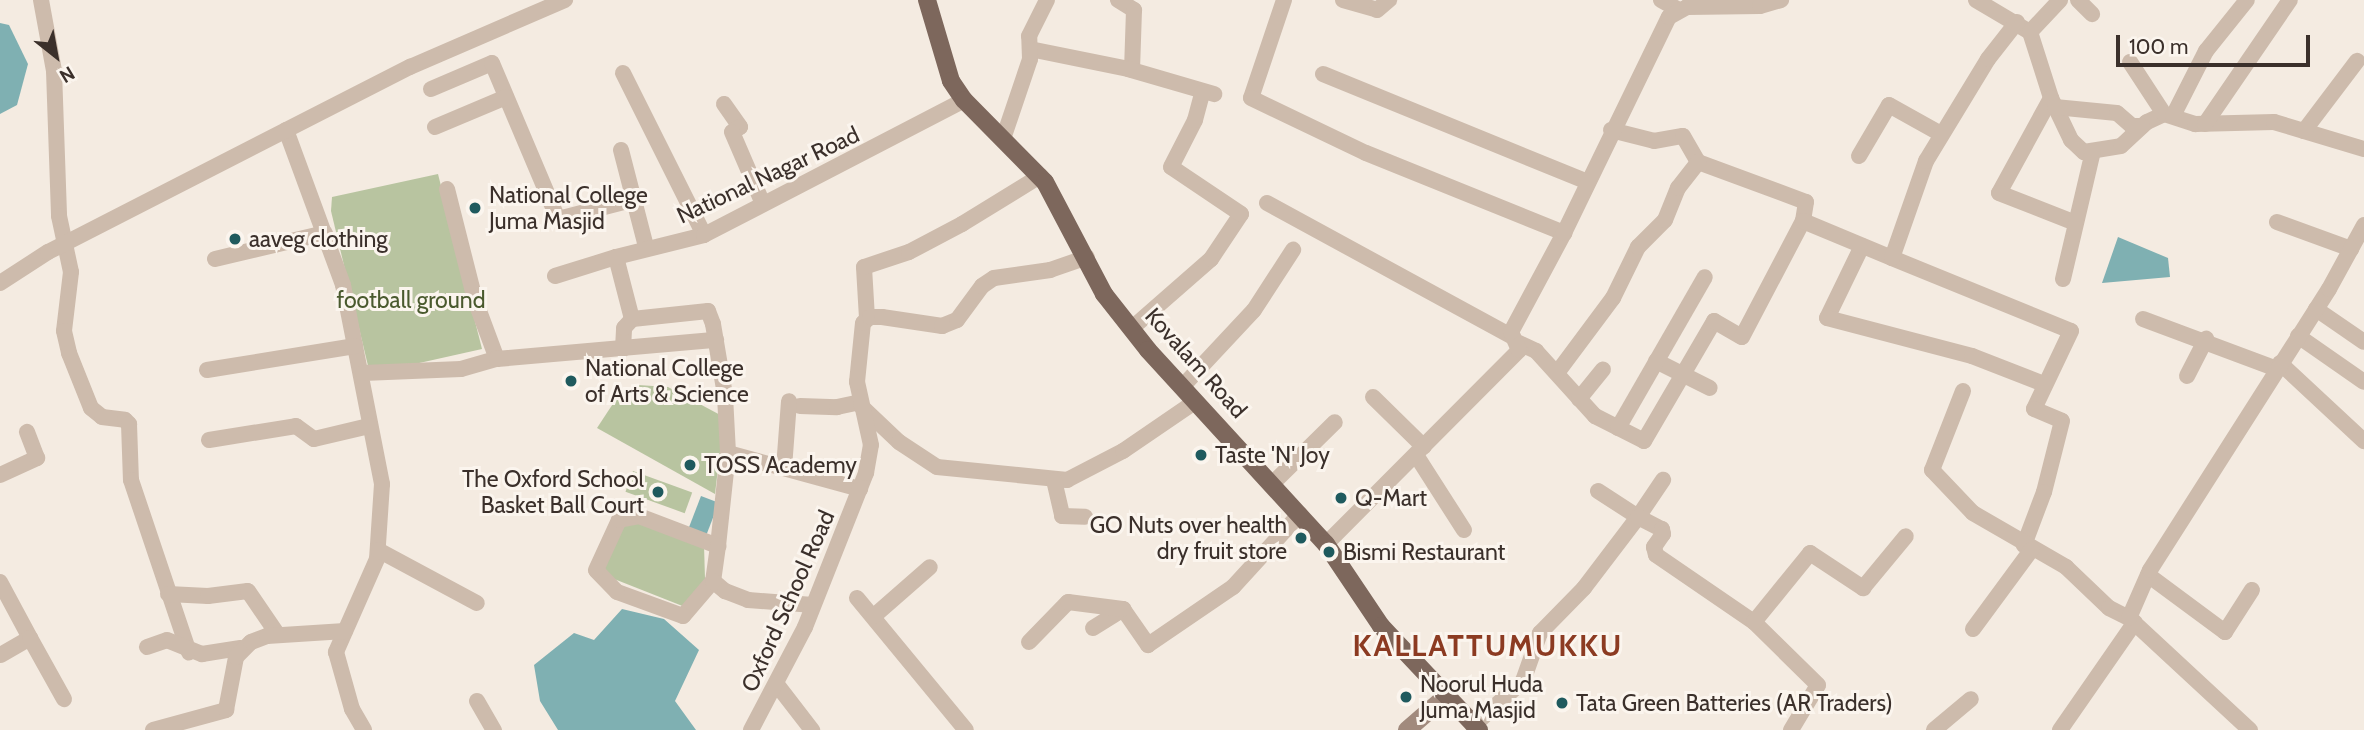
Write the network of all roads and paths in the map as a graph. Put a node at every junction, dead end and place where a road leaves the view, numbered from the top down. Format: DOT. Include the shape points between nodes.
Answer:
graph roads {
  1 [pos="41,0"];
  2 [pos="565,0"];
  3 [pos="927,0"];
  4 [pos="1047,0"];
  5 [pos="1118,0"];
  6 [pos="1284,0"];
  7 [pos="1343,0"];
  8 [pos="1389,0"];
  9 [pos="1661,0"];
  10 [pos="1781,0"];
  11 [pos="1976,0"];
  12 [pos="2060,0"];
  13 [pos="2078,0"];
  14 [pos="2247,0"];
  15 [pos="2290,0"];
  16 [pos="1677,9"];
  17 [pos="2092,14"];
  18 [pos="2024,27"];
  19 [pos="1030,50"];
  20 [pos="2357,61"];
  21 [pos="2130,62"];
  22 [pos="1132,70"];
  23 [pos="623,73"];
  24 [pos="1323,74"];
  25 [pos="431,89"];
  26 [pos="506,97"];
  27 [pos="964,100"];
  28 [pos="2053,103"];
  29 [pos="724,104"];
  30 [pos="2168,115"];
  31 [pos="2205,124"];
  32 [pos="2143,126"];
  33 [pos="435,127"];
  34 [pos="286,130"];
  35 [pos="1611,130"];
  36 [pos="2304,131"];
  37 [pos="1941,134"];
  38 [pos="1004,136"];
  39 [pos="2364,149"];
  40 [pos="621,150"];
  41 [pos="2092,151"];
  42 [pos="1859,156"];
  43 [pos="1698,162"];
  44 [pos="1040,176"];
  45 [pos="1587,182"];
  46 [pos="447,189"];
  47 [pos="632,200"];
  48 [pos="1267,203"];
  49 [pos="763,204"];
  50 [pos="2067,220"];
  51 [pos="1803,221"];
  52 [pos="2277,222"];
  53 [pos="2364,225"];
  54 [pos="325,233"];
  55 [pos="1564,233"];
  56 [pos="704,234"];
  57 [pos="62,245"];
  58 [pos="1862,246"];
  59 [pos="646,247"];
  60 [pos="2351,249"];
  61 [pos="1293,250"];
  62 [pos="616,257"];
  63 [pos="1087,257"];
  64 [pos="1892,258"];
  65 [pos="215,259"];
  66 [pos="555,276"];
  67 [pos="1705,277"];
  68 [pos="2063,279"];
  69 [pos="0,283"];
  70 [pos="2316,309"];
  71 [pos="867,318"];
  72 [pos="632,319"];
  73 [pos="2143,319"];
  74 [pos="1131,329"];
  75 [pos="2298,336"];
  76 [pos="1515,339"];
  77 [pos="2206,339"];
  78 [pos="716,340"];
  79 [pos="2364,342"];
  80 [pos="355,346"];
  81 [pos="623,349"];
  82 [pos="497,359"];
  83 [pos="1656,361"];
  84 [pos="2278,366"];
  85 [pos="1603,369"];
  86 [pos="207,370"];
  87 [pos="363,373"];
  88 [pos="1557,373"];
  89 [pos="1684,374"];
  90 [pos="2187,376"];
  91 [pos="2364,382"];
  92 [pos="2044,384"];
  93 [pos="1182,387"];
  94 [pos="1710,388"];
  95 [pos="1963,391"];
  96 [pos="1373,397"];
  97 [pos="1579,399"];
  98 [pos="1196,401"];
  99 [pos="861,404"];
  100 [pos="1335,422"];
  101 [pos="369,426"];
  102 [pos="1618,428"];
  103 [pos="27,432"];
  104 [pos="209,440"];
  105 [pos="2364,441"];
  106 [pos="1420,451"];
  107 [pos="728,453"];
  108 [pos="784,468"];
  109 [pos="0,475"];
  110 [pos="1054,480"];
  111 [pos="1663,480"];
  112 [pos="1272,484"];
  113 [pos="860,489"];
  114 [pos="1598,491"];
  115 [pos="1300,514"];
  116 [pos="1085,517"];
  117 [pos="1638,517"];
  118 [pos="1464,530"];
  119 [pos="1906,536"];
  120 [pos="1326,544"];
  121 [pos="719,546"];
  122 [pos="2028,547"];
  123 [pos="378,550"];
  124 [pos="930,567"];
  125 [pos="2148,575"];
  126 [pos="713,581"];
  127 [pos="0,582"];
  128 [pos="2252,590"];
  129 [pos="168,593"];
  130 [pos="857,598"];
  131 [pos="477,603"];
  132 [pos="813,605"];
  133 [pos="1123,609"];
  134 [pos="874,616"];
  135 [pos="2132,620"];
  136 [pos="1754,622"];
  137 [pos="1093,628"];
  138 [pos="1973,629"];
  139 [pos="345,631"];
  140 [pos="278,635"];
  141 [pos="30,638"];
  142 [pos="1029,642"];
  143 [pos="147,647"];
  144 [pos="241,648"];
  145 [pos="189,652"];
  146 [pos="0,655"];
  147 [pos="778,686"];
  148 [pos="1445,697"];
  149 [pos="64,699"];
  150 [pos="1971,699"];
  151 [pos="477,701"];
  152 [pos="1476,728"];
  153 [pos="153,730"];
  154 [pos="364,730"];
  155 [pos="494,730"];
  156 [pos="751,730"];
  157 [pos="811,730"];
  158 [pos="967,730"];
  159 [pos="1407,730"];
  160 [pos="1791,730"];
  161 [pos="1934,730"];
  162 [pos="2060,730"];
  163 [pos="2250,730"];
  1 -- 57 [label="street" via="54,71 55,179"];
  2 -- 34 [label="street" via="410,67"];
  3 -- 27 [label="main road, Kovalam Road" via="951,81"];
  4 -- 19 [label="street" via="1034,20"];
  5 -- 22 [label="street" via="1135,10"];
  6 -- 55 [label="street" via="1251,98 1366,153"];
  7 -- 8 [label="street" via="1377,10"];
  9 -- 16 [label="street"];
  10 -- 16 [label="street" via="1760,6"];
  11 -- 18 [label="street"];
  12 -- 18 [label="street"];
  13 -- 17 [label="street"];
  14 -- 30 [label="street" via="2206,51"];
  15 -- 31 [label="street"];
  16 -- 35 [label="street"];
  18 -- 28 [label="street"];
  18 -- 37 [label="street"];
  19 -- 22 [label="street"];
  19 -- 38 [label="street"];
  20 -- 36 [label="street"];
  21 -- 30 [label="street"];
  22 -- 74 [label="street" via="1208,94 1171,167 1241,214 1202,268"];
  23 -- 56 [label="street"];
  24 -- 45 [label="street"];
  25 -- 26 [label="street" via="492,63"];
  26 -- 33 [label="street"];
  26 -- 47 [label="street" via="511,136 558,219"];
  27 -- 38 [label="main road, Kovalam Road"];
  27 -- 49 [label="street, National Nagar Road"];
  28 -- 32 [label="street" via="2117,113 2132,125"];
  28 -- 41 [label="street" via="2077,149"];
  28 -- 50 [label="street" via="1998,193"];
  29 -- 49 [label="street" via="740,127 732,132"];
  30 -- 31 [label="street"];
  30 -- 32 [label="street"];
  31 -- 36 [label="street" via="2274,122"];
  32 -- 41 [label="street" via="2121,146"];
  34 -- 54 [label="street"];
  34 -- 57 [label="street"];
  35 -- 43 [label="street" via="1654,141 1683,136"];
  35 -- 45 [label="street"];
  36 -- 39 [label="street"];
  37 -- 42 [label="street" via="1889,105"];
  37 -- 64 [label="street" via="1926,161"];
  38 -- 44 [label="main road, Kovalam Road"];
  40 -- 47 [label="street"];
  41 -- 68 [label="street"];
  43 -- 51 [label="street" via="1806,202"];
  43 -- 88 [label="street" via="1678,188 1665,220 1638,247 1613,298"];
  44 -- 63 [label="main road, Kovalam Road"];
  44 -- 71 [label="street, Oxford School Road" via="909,252 864,267"];
  45 -- 55 [label="street"];
  46 -- 82 [label="street" via="475,300"];
  47 -- 59 [label="street"];
  48 -- 76 [label="street"];
  49 -- 56 [label="street, National Nagar Road"];
  51 -- 58 [label="street"];
  51 -- 89 [label="street" via="1742,337 1714,321"];
  52 -- 60 [label="street"];
  53 -- 60 [label="street"];
  54 -- 65 [label="street"];
  54 -- 80 [label="street" via="343,285"];
  55 -- 76 [label="street"];
  56 -- 59 [label="street, National Nagar Road"];
  57 -- 69 [label="street"];
  57 -- 129 [label="street" via="71,272 64,331 69,353 91,408 102,417 125,419 129,424 131,480"];
  58 -- 64 [label="street"];
  58 -- 92 [label="street" via="1827,318 1972,356"];
  59 -- 62 [label="street, National Nagar Road"];
  60 -- 70 [label="street"];
  61 -- 93 [label="street" via="1254,310"];
  62 -- 66 [label="street, National Nagar Road"];
  62 -- 72 [label="street"];
  63 -- 71 [label="street" via="1050,270 994,278 982,286 957,320 942,326"];
  63 -- 74 [label="main road, Kovalam Road" via="1104,294"];
  64 -- 92 [label="street" via="2071,331"];
  67 -- 83 [label="street"];
  70 -- 75 [label="street"];
  70 -- 79 [label="street"];
  71 -- 99 [label="street, Oxford School Road" via="857,372"];
  72 -- 78 [label="street" via="708,310"];
  72 -- 81 [label="street" via="624,328"];
  73 -- 77 [label="street"];
  74 -- 93 [label="main road, Kovalam Road"];
  75 -- 84 [label="street"];
  75 -- 91 [label="street"];
  76 -- 88 [label="street"];
  76 -- 106 [label="street" via="1519,350"];
  77 -- 84 [label="street"];
  77 -- 90 [label="street"];
  78 -- 81 [label="street"];
  78 -- 107 [label="street" via="726,395"];
  80 -- 86 [label="street"];
  80 -- 87 [label="street"];
  81 -- 82 [label="street"];
  82 -- 87 [label="street" via="461,369"];
  83 -- 89 [label="street"];
  83 -- 102 [label="street"];
  84 -- 105 [label="street"];
  84 -- 125 [label="street"];
  85 -- 97 [label="street"];
  87 -- 101 [label="street"];
  88 -- 97 [label="street"];
  89 -- 94 [label="street"];
  89 -- 102 [label="street" via="1644,441"];
  92 -- 122 [label="street" via="2034,409 2062,421"];
  93 -- 98 [label="main road, Kovalam Road"];
  95 -- 122 [label="street" via="1932,470 1973,513"];
  96 -- 106 [label="street"];
  97 -- 102 [label="street" via="1595,416"];
  98 -- 110 [label="street" via="1090,470"];
  98 -- 112 [label="main road, Kovalam Road"];
  99 -- 108 [label="street" via="794,403"];
  99 -- 110 [label="street" via="900,442 937,467"];
  99 -- 113 [label="street, Oxford School Road" via="871,445"];
  100 -- 112 [label="street"];
  101 -- 104 [label="street" via="314,439 296,426"];
  101 -- 123 [label="street" via="382,484"];
  103 -- 109 [label="street" via="37,458"];
  106 -- 118 [label="street"];
  106 -- 120 [label="street"];
  107 -- 108 [label="street"];
  107 -- 121 [label="street"];
  108 -- 113 [label="street"];
  110 -- 116 [label="street" via="1062,516"];
  111 -- 117 [label="street"];
  112 -- 115 [label="main road, Kovalam Road"];
  113 -- 132 [label="street, Oxford School Road"];
  114 -- 117 [label="street"];
  115 -- 120 [label="main road, Kovalam Road"];
  115 -- 133 [label="street" via="1233,587 1148,645"];
  117 -- 136 [label="street" via="1662,529 1654,547 1656,555"];
  117 -- 152 [label="street" via="1584,588 1540,634 1523,681"];
  119 -- 136 [label="street" via="1863,588 1810,553"];
  120 -- 148 [label="main road, Kovalam Road" via="1381,625"];
  121 -- 126 [label="street"];
  121 -- 126 [label="street" via="639,516 619,520 596,570 617,592 683,616"];
  122 -- 135 [label="street" via="2066,567 2109,608"];
  122 -- 138 [label="street"];
  123 -- 131 [label="street"];
  123 -- 139 [label="street"];
  124 -- 134 [label="street"];
  125 -- 128 [label="street" via="2225,632"];
  125 -- 135 [label="street"];
  126 -- 132 [label="street" via="748,600"];
  127 -- 141 [label="street"];
  129 -- 140 [label="street" via="208,596 248,591"];
  129 -- 145 [label="street"];
  130 -- 134 [label="street"];
  132 -- 147 [label="street, Oxford School Road"];
  133 -- 137 [label="street"];
  133 -- 142 [label="street" via="1068,602"];
  134 -- 158 [label="street"];
  135 -- 162 [label="street"];
  135 -- 163 [label="street"];
  136 -- 160 [label="street" via="1818,685"];
  139 -- 140 [label="street"];
  139 -- 154 [label="street" via="335,652 352,709"];
  140 -- 144 [label="street"];
  141 -- 146 [label="street"];
  141 -- 149 [label="street"];
  143 -- 145 [label="street" via="167,640"];
  144 -- 145 [label="street"];
  144 -- 153 [label="street" via="226,710"];
  147 -- 156 [label="street, Oxford School Road"];
  147 -- 157 [label="street"];
  148 -- 152 [label="main road, Kovalam Road"];
  148 -- 159 [label="street"];
  150 -- 161 [label="street"];
  151 -- 155 [label="street"];
}
